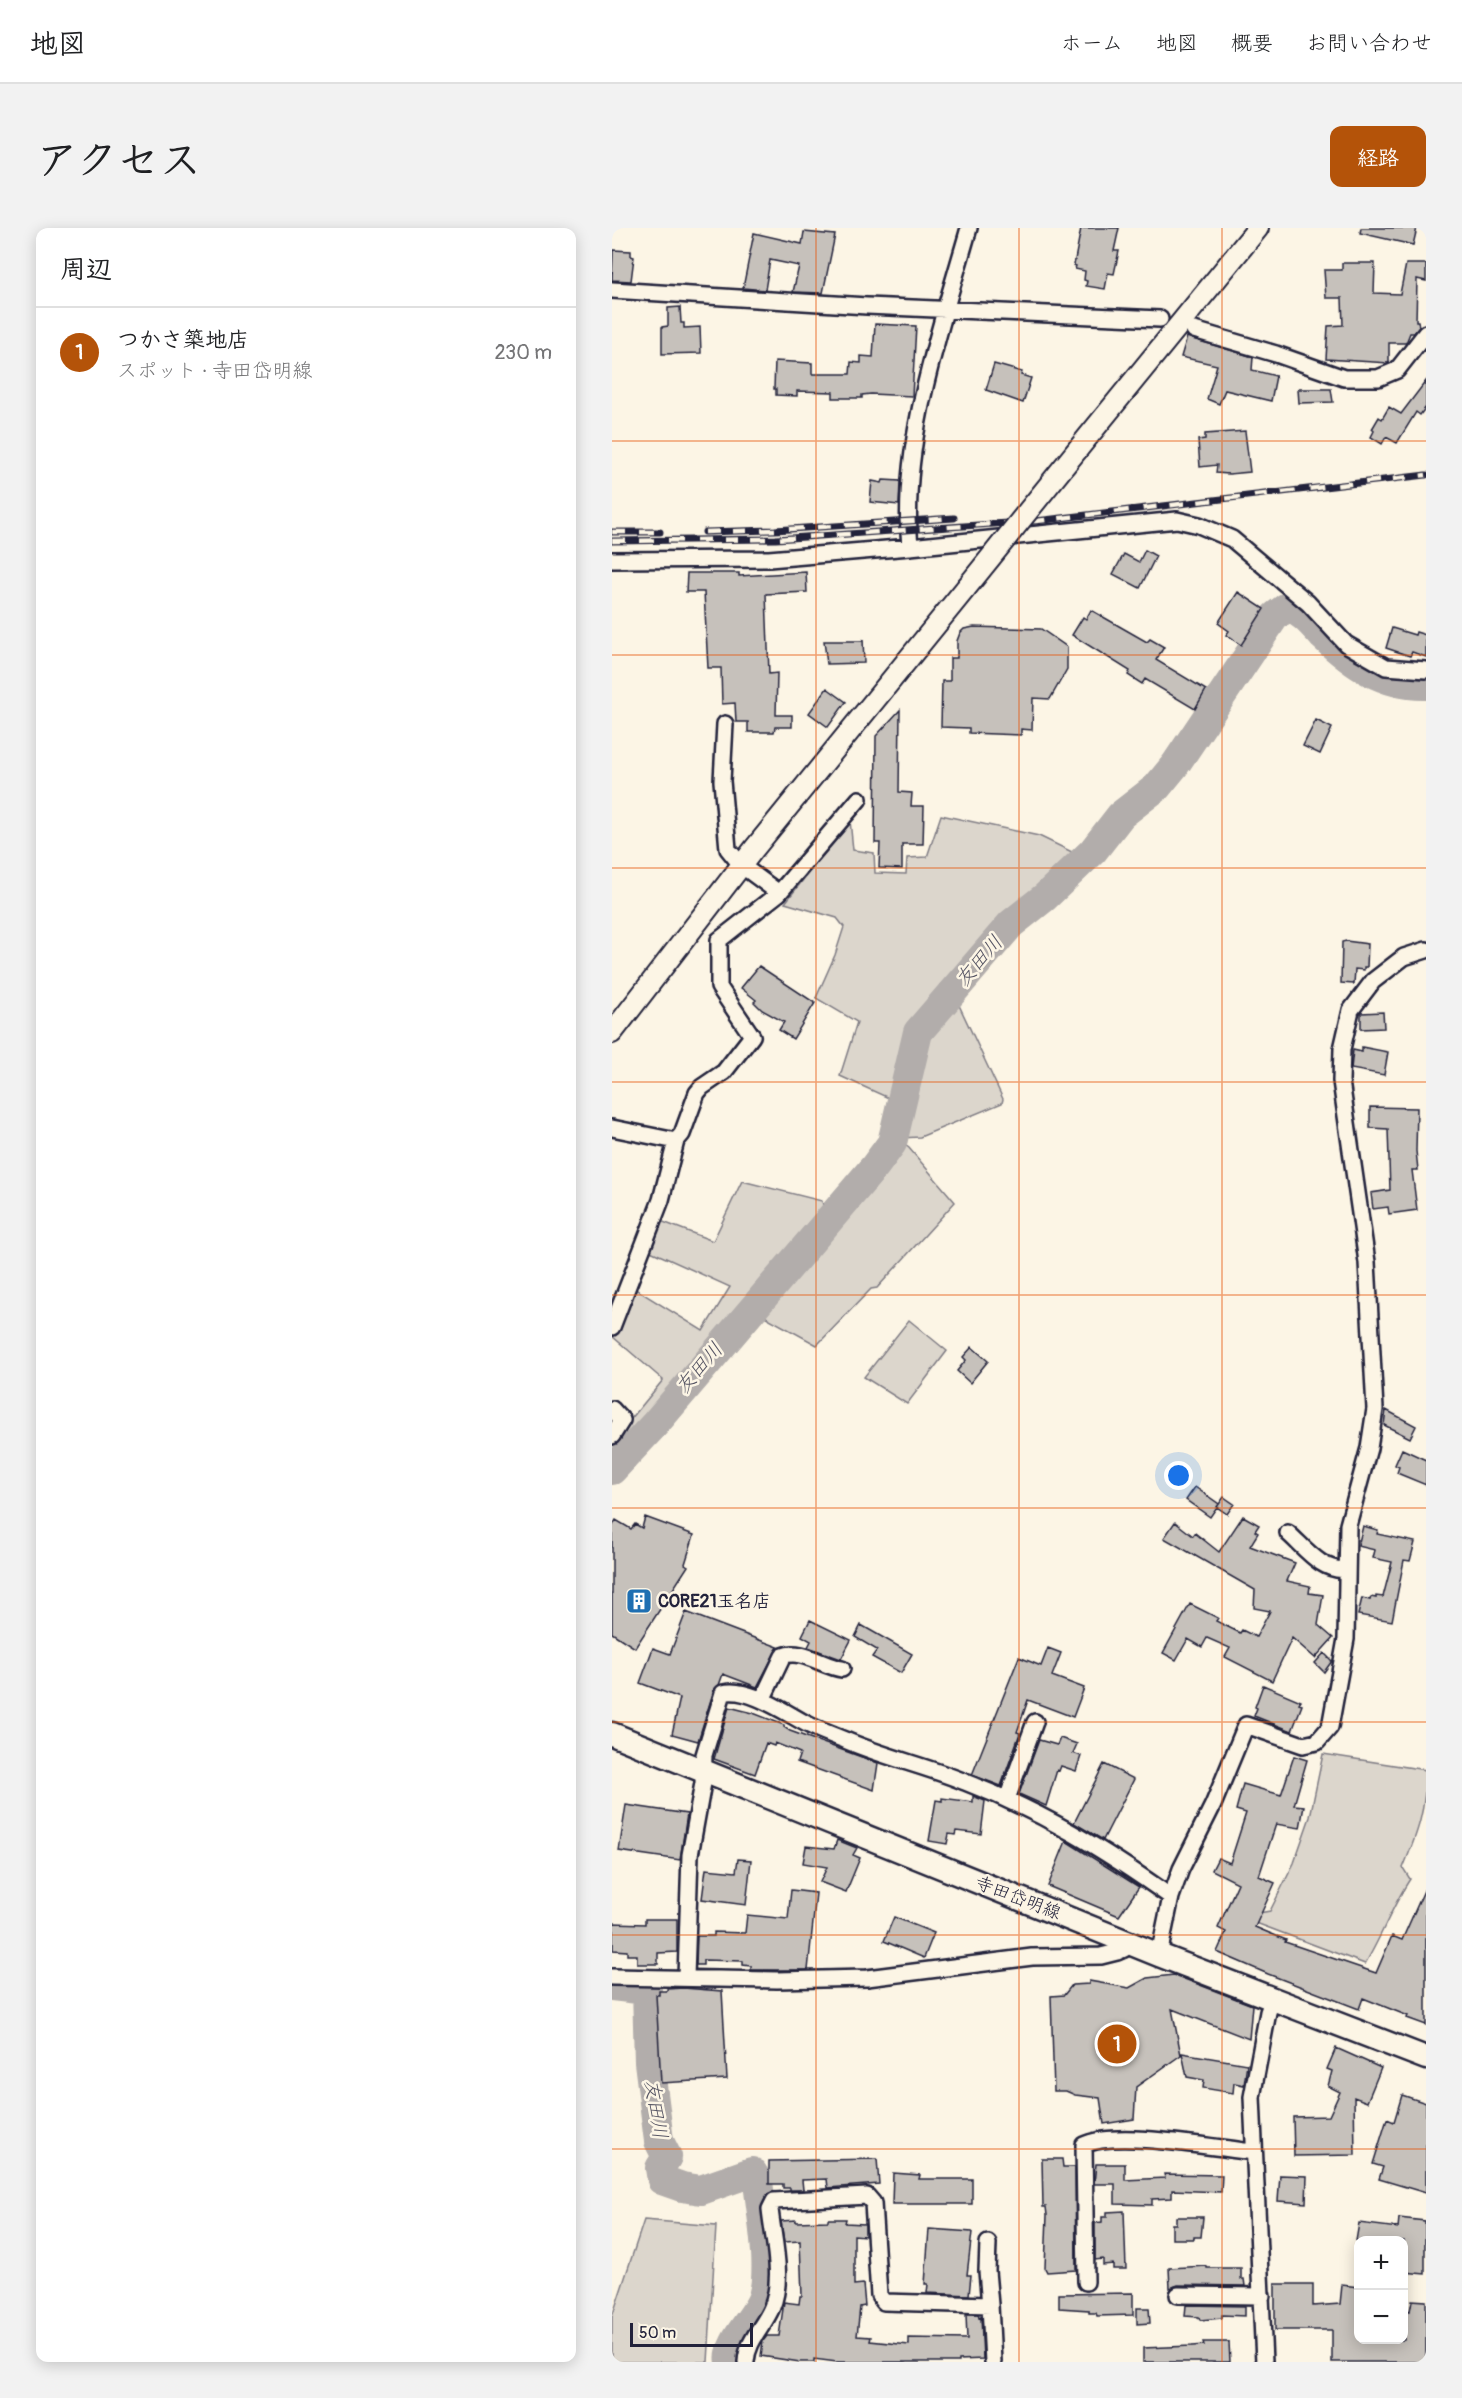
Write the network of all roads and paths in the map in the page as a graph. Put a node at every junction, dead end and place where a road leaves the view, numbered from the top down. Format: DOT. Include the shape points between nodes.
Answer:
graph roads {
  1 [pos="969,228"];
  2 [pos="1258,228"];
  3 [pos="612,290"];
  4 [pos="945,310"];
  5 [pos="1160,320"];
  6 [pos="1194,330"];
  7 [pos="1426,333"];
  8 [pos="910,547"];
  9 [pos="612,560"];
  10 [pos="1426,670"];
  11 [pos="725,724"];
  12 [pos="859,799"];
  13 [pos="741,865"];
  14 [pos="779,893"];
  15 [pos="1426,950"];
  16 [pos="612,1033"];
  17 [pos="612,1128"];
  18 [pos="676,1141"];
  19 [pos="612,1327"];
  20 [pos="612,1409"];
  21 [pos="612,1436"];
  22 [pos="1288,1533"];
  23 [pos="1347,1569"];
  24 [pos="842,1670"];
  25 [pos="762,1700"];
  26 [pos="1035,1722"];
  27 [pos="612,1734"];
  28 [pos="703,1770"];
  29 [pos="1007,1799"];
  30 [pos="1171,1897"];
  31 [pos="1129,1941"];
  32 [pos="1159,1955"];
  33 [pos="612,1977"];
  34 [pos="686,1977"];
  35 [pos="1273,1998"];
  36 [pos="1426,2058"];
  37 [pos="1253,2152"];
  38 [pos="988,2242"];
  39 [pos="1086,2282"];
  40 [pos="1178,2295"];
  41 [pos="1262,2296"];
  42 [pos="990,2305"];
  43 [pos="746,2362"];
  44 [pos="993,2362"];
  45 [pos="1264,2362"];
  1 -- 4 [label="street"];
  2 -- 13 [label="street, bridge"];
  3 -- 4 [label="street"];
  4 -- 5 [label="street"];
  4 -- 8 [label="street" via="923,395 907,504"];
  6 -- 7 [label="street" via="1344,378 1378,378 1397,370"];
  8 -- 9 [label="street" via="769,559"];
  8 -- 10 [label="street" via="1177,520 1199,525 1232,539 1251,554 1308,603 1346,644 1386,667"];
  11 -- 13 [label="street" via="722,781 728,849"];
  12 -- 14 [label="street"];
  13 -- 14 [label="street"];
  13 -- 16 [label="street"];
  14 -- 18 [label="street" via="719,940 719,987 752,1036 724,1072 697,1093"];
  15 -- 23 [label="street" via="1404,957 1373,981 1351,1010 1342,1049 1341,1081 1366,1262 1375,1409 1348,1525"];
  17 -- 18 [label="street"];
  18 -- 19 [label="street" via="661,1200"];
  20 -- 21 [label="street" via="622,1420"];
  22 -- 23 [label="street" via="1328,1568"];
  23 -- 30 [label="street" via="1346,1640 1330,1727 1317,1742 1303,1745 1246,1725"];
  24 -- 25 [label="street" via="789,1653 783,1656"];
  25 -- 28 [label="street" via="730,1691 723,1693"];
  25 -- 29 [label="street" via="861,1747"];
  26 -- 29 [label="street"];
  27 -- 28 [label="main road, 寺田岱明線"];
  28 -- 31 [label="main road, 寺田岱明線"];
  28 -- 34 [label="street" via="690,1855"];
  29 -- 30 [label="street" via="1116,1857"];
  30 -- 32 [label="street"];
  31 -- 32 [label="main road, 寺田岱明線"];
  31 -- 34 [label="street" via="1124,1949 1101,1956 1032,1957 867,1978"];
  32 -- 35 [label="main road, 寺田岱明線"];
  33 -- 34 [label="street"];
  35 -- 36 [label="main road, 寺田岱明線"];
  35 -- 37 [label="street" via="1252,2097"];
  37 -- 39 [label="street" via="1123,2138 1084,2145"];
  37 -- 41 [label="street"];
  38 -- 42 [label="street"];
  40 -- 41 [label="street"];
  41 -- 45 [label="street"];
  42 -- 43 [label="street" via="884,2302 879,2295 873,2203 867,2196 774,2201 770,2209 778,2279 776,2296 747,2350"];
  42 -- 44 [label="street"];
}
